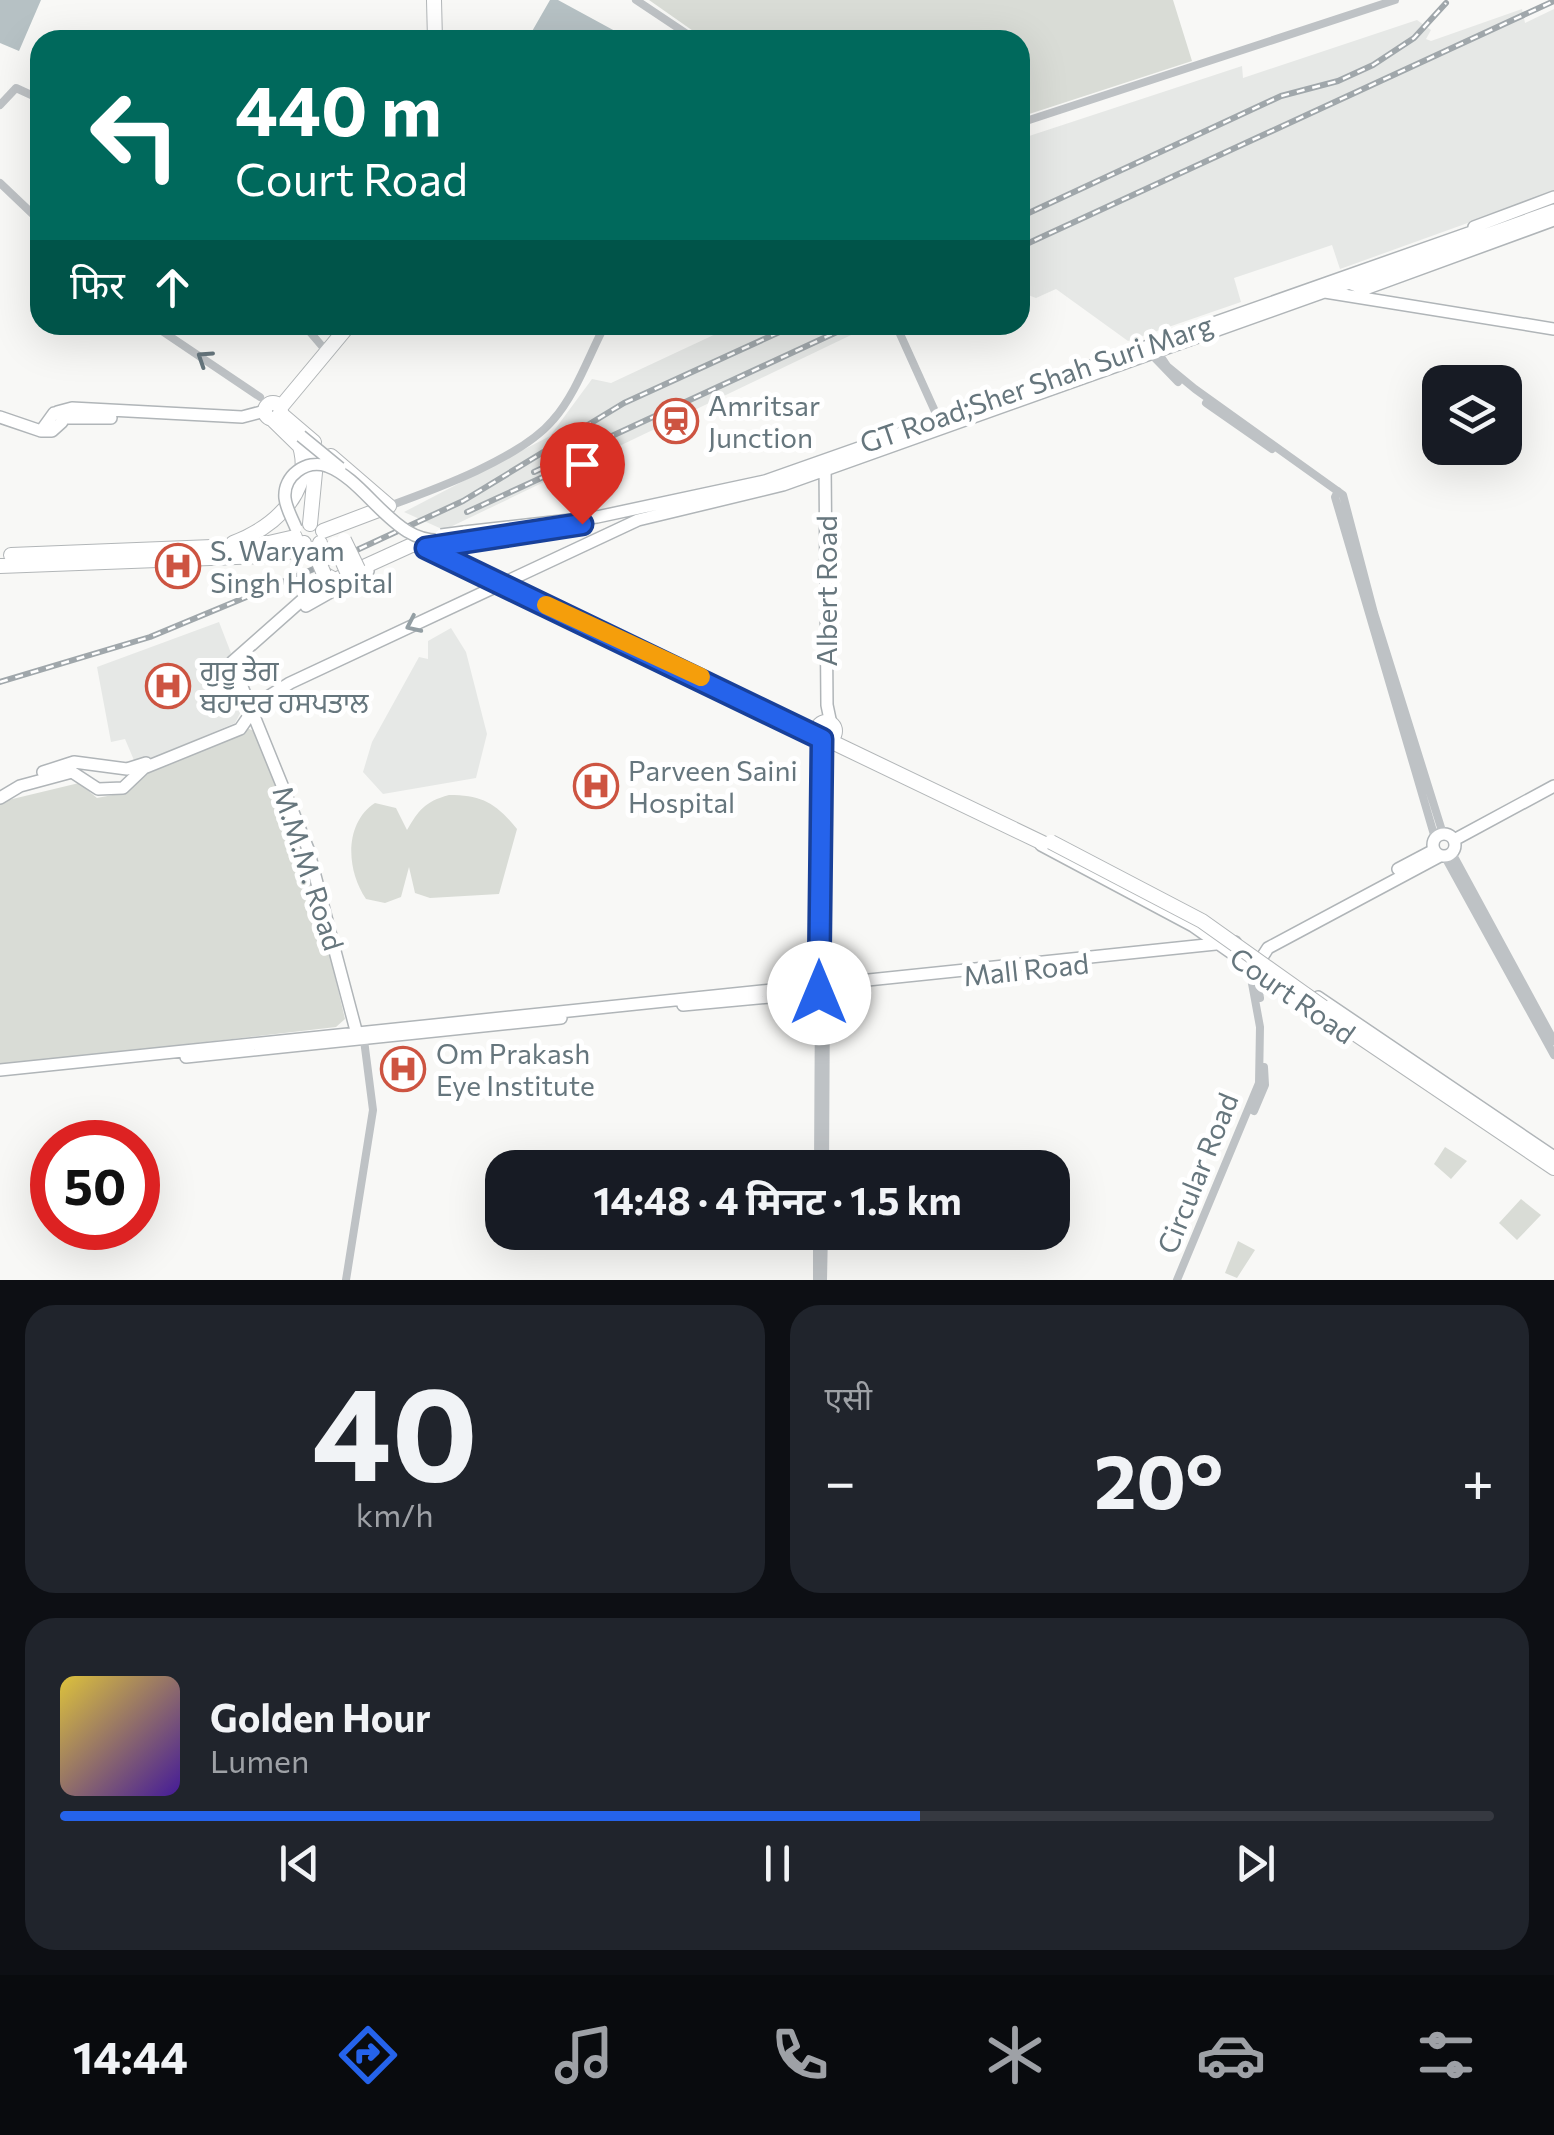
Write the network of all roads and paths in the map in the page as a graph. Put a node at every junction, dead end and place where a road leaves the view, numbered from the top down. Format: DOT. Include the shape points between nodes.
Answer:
graph roads {
  1 [pos="432,0"];
  2 [pos="636,0"];
  3 [pos="1394,0"];
  4 [pos="433,30"];
  5 [pos="681,30"];
  6 [pos="30,94"];
  7 [pos="0,106"];
  8 [pos="1030,119"];
  9 [pos="0,182"];
  10 [pos="1554,199"];
  11 [pos="1554,210"];
  12 [pos="30,211"];
  13 [pos="1554,220"];
  14 [pos="1349,283"];
  15 [pos="1318,289"];
  16 [pos="1554,329"];
  17 [pos="167,335"];
  18 [pos="312,335"];
  19 [pos="338,335"];
  20 [pos="600,335"];
  21 [pos="902,335"];
  22 [pos="1155,346"];
  23 [pos="325,350"];
  24 [pos="270,408"];
  25 [pos="0,414"];
  26 [pos="938,418"];
  27 [pos="301,441"];
  28 [pos="337,461"];
  29 [pos="823,464"];
  30 [pos="390,506"];
  31 [pos="646,512"];
  32 [pos="614,513"];
  33 [pos="596,517"];
  34 [pos="508,527"];
  35 [pos="620,530"];
  36 [pos="418,545"];
  37 [pos="222,546"];
  38 [pos="320,549"];
  39 [pos="0,561"];
  40 [pos="504,582"];
  41 [pos="276,622"];
  42 [pos="250,702"];
  43 [pos="243,727"];
  44 [pos="260,732"];
  45 [pos="825,733"];
  46 [pos="1554,786"];
  47 [pos="0,796"];
  48 [pos="1021,832"];
  49 [pos="1046,841"];
  50 [pos="1443,847"];
  51 [pos="1239,942"];
  52 [pos="1222,945"];
  53 [pos="1255,961"];
  54 [pos="822,989"];
  55 [pos="353,1016"];
  56 [pos="334,1034"];
  57 [pos="360,1036"];
  58 [pos="1554,1041"];
  59 [pos="1554,1056"];
  60 [pos="0,1074"];
  61 [pos="822,1150"];
  62 [pos="1554,1165"];
  63 [pos="820,1250"];
  64 [pos="344,1280"];
  65 [pos="820,1280"];
  66 [pos="1180,1280"];
  1 -- 4 [label="highway"];
  2 -- 5 [label="street"];
  3 -- 8 [label="street"];
  6 -- 7 [label="street" via="16,88"];
  9 -- 12 [label="street"];
  10 -- 15 [label="main road, GT Road;Sher Shah Suri Marg"];
  10 -- 22 [label="main road" via="1182,326"];
  11 -- 14 [label="main road, GT Road;Sher Shah Suri Marg"];
  13 -- 14 [label="main road" via="1365,289"];
  14 -- 15 [label="main road, GT Road;Sher Shah Suri Marg"];
  15 -- 16 [label="main road"];
  15 -- 22 [label="main road, GT Road;Sher Shah Suri Marg"];
  24 -- 17 [label="street, one-way"];
  18 -- 23 [label="street"];
  19 -- 23 [label="highway"];
  20 -- 30 [label="street" via="545,429"];
  21 -- 26 [label="street"];
  22 -- 26 [label="main road, GT Road;Sher Shah Suri Marg"];
  22 -- 29 [label="main road, GT Road;Sher Shah Suri Marg"];
  22 -- 50 [label="street" via="1194,389 1336,494"];
  23 -- 24 [label="highway"];
  24 -- 25 [label="main road" via="241,424 60,415 52,431"];
  24 -- 27 [label="highway"];
  24 -- 28 [label="highway"];
  26 -- 29 [label="main road, GT Road;Sher Shah Suri Marg"];
  27 -- 34 [label="main road, bridge" via="387,511 432,535"];
  27 -- 37 [label="highway" via="300,490 274,518"];
  27 -- 38 [label="highway" via="318,468"];
  28 -- 30 [label="highway"];
  28 -- 38 [label="highway" via="322,470"];
  29 -- 31 [label="main road, GT Road;Sher Shah Suri Marg"];
  29 -- 31 [label="main road, GT Road;Sher Shah Suri Marg" via="742,498"];
  29 -- 45 [label="main road, Albert Road"];
  30 -- 38 [label="highway"];
  31 -- 32 [label="main road, GT Road;Sher Shah Suri Marg"];
  31 -- 35 [label="main road"];
  32 -- 33 [label="main road, GT Road;Sher Shah Suri Marg"];
  32 -- 35 [label="main road" via="623,521"];
  33 -- 34 [label="main road, GT Road;Sher Shah Suri Marg"];
  33 -- 36 [label="main road" via="558,529"];
  34 -- 38 [label="main road, bridge" via="432,541 384,515 338,473 317,464 298,470 286,485 286,502"];
  35 -- 40 [label="main road"];
  36 -- 38 [label="highway"];
  36 -- 40 [label="highway"];
  36 -- 41 [label="main road"];
  37 -- 38 [label="highway"];
  37 -- 39 [label="highway"];
  38 -- 39 [label="highway"];
  38 -- 41 [label="main road"];
  40 -- 42 [label="main road, one-way"];
  40 -- 45 [label="highway"];
  41 -- 42 [label="main road" via="234,658"];
  42 -- 43 [label="main road"];
  42 -- 44 [label="main road, M.M.M. Road"];
  42 -- 47 [label="main road" via="236,726 138,766 74,762 21,780"];
  42 -- 57 [label="main road, M.M.M. Road" via="306,824"];
  43 -- 44 [label="main road"];
  43 -- 47 [label="main road" via="144,768 118,790 98,789 72,772"];
  44 -- 55 [label="main road, M.M.M. Road" via="308,850"];
  45 -- 48 [label="highway"];
  45 -- 49 [label="highway"];
  45 -- 54 [label="main road, Albert Road"];
  46 -- 50 [label="main road"];
  48 -- 49 [label="highway"];
  48 -- 52 [label="main road, Court Road"];
  49 -- 51 [label="main road, Court Road" via="1183,905"];
  49 -- 62 [label="highway, bridge" via="1202,921"];
  50 -- 53 [label="main road" via="1284,932"];
  50 -- 58 [label="street"];
  50 -- 59 [label="street"];
  51 -- 52 [label="main road, Mall Road"];
  51 -- 53 [label="main road, Court Road"];
  52 -- 53 [label="main road, Court Road"];
  52 -- 54 [label="main road, Mall Road"];
  53 -- 62 [label="main road, Court Road"];
  53 -- 66 [label="street, Circular Road" via="1259,1082"];
  54 -- 57 [label="main road, Mall Road"];
  54 -- 61 [label="street"];
  55 -- 56 [label="main road"];
  55 -- 57 [label="main road, M.M.M. Road"];
  56 -- 57 [label="main road"];
  56 -- 60 [label="main road"];
  57 -- 60 [label="main road"];
  57 -- 64 [label="street" via="373,1110"];
  63 -- 65 [label="street"];
}
